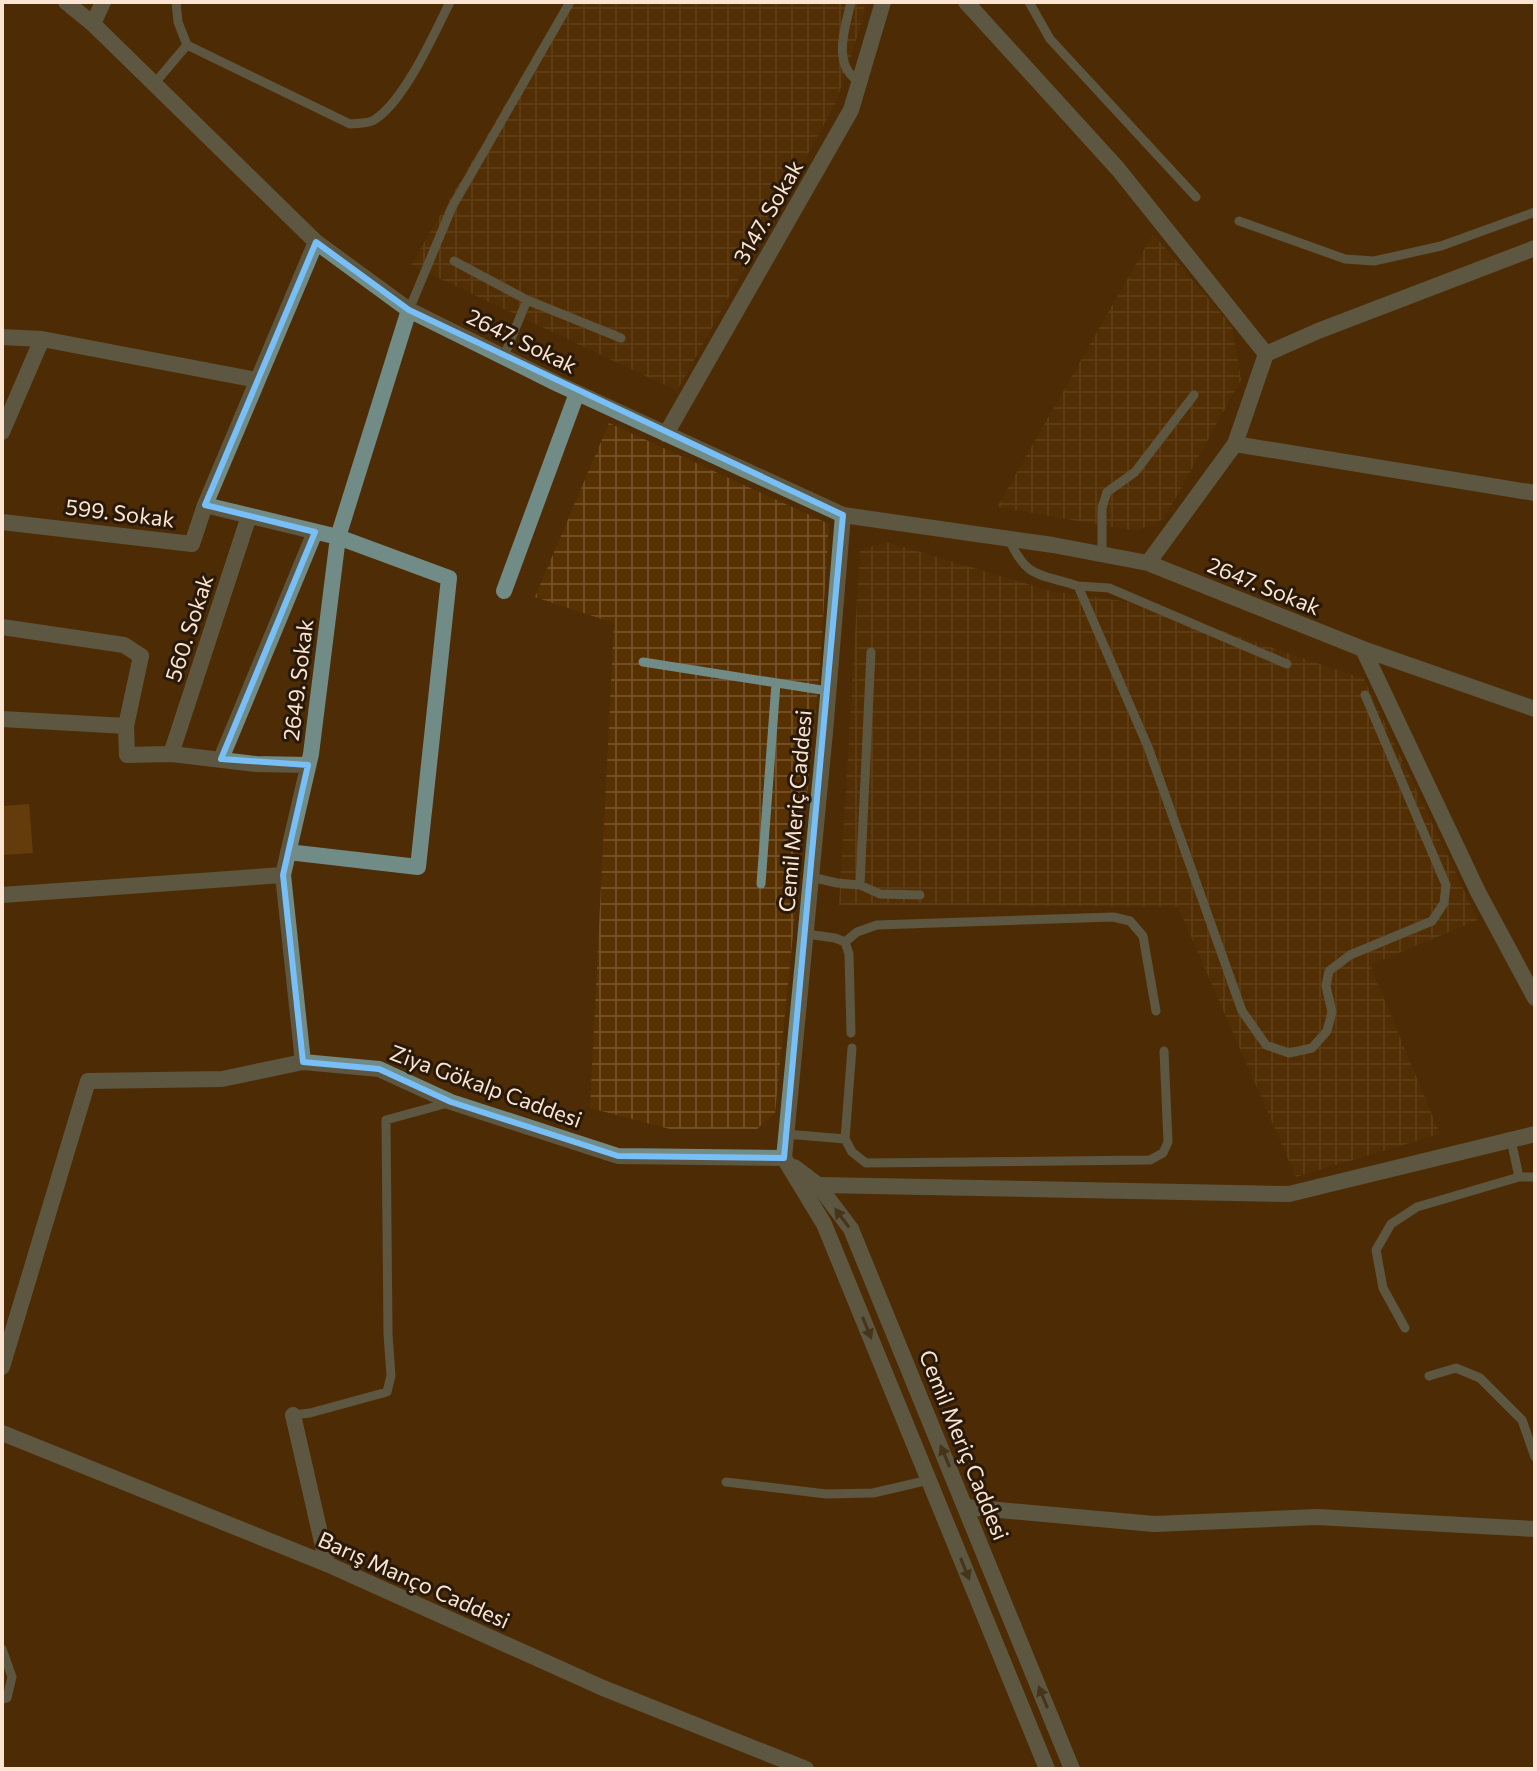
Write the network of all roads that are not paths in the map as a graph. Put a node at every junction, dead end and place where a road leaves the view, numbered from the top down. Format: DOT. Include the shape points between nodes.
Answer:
graph roads {
  1 [pos="66,2"];
  2 [pos="103,2"];
  3 [pos="176,2"];
  4 [pos="450,2"];
  5 [pos="570,2"];
  6 [pos="851,2"];
  7 [pos="883,2"];
  8 [pos="966,2"];
  9 [pos="1029,2"];
  10 [pos="93,24"];
  11 [pos="187,45"];
  12 [pos="860,82"];
  13 [pos="154,84"];
  14 [pos="1196,197"];
  15 [pos="1535,212"];
  16 [pos="1239,221"];
  17 [pos="316,242"];
  18 [pos="1535,248"];
  19 [pos="454,261"];
  20 [pos="527,300"];
  21 [pos="409,310"];
  22 [pos="2,337"];
  23 [pos="621,338"];
  24 [pos="42,339"];
  25 [pos="1266,354"];
  26 [pos="504,356"];
  27 [pos="257,380"];
  28 [pos="577,393"];
  29 [pos="1194,395"];
  30 [pos="2,432"];
  31 [pos="666,434"];
  32 [pos="1235,444"];
  33 [pos="1535,493"];
  34 [pos="205,505"];
  35 [pos="843,515"];
  36 [pos="249,516"];
  37 [pos="2,522"];
  38 [pos="315,532"];
  39 [pos="338,537"];
  40 [pos="1009,539"];
  41 [pos="1102,555"];
  42 [pos="1148,563"];
  43 [pos="1078,586"];
  44 [pos="504,591"];
  45 [pos="2,627"];
  46 [pos="1363,649"];
  47 [pos="871,652"];
  48 [pos="643,662"];
  49 [pos="1287,664"];
  50 [pos="776,683"];
  51 [pos="828,691"];
  52 [pos="1365,695"];
  53 [pos="1535,709"];
  54 [pos="2,719"];
  55 [pos="126,726"];
  56 [pos="171,754"];
  57 [pos="221,759"];
  58 [pos="308,765"];
  59 [pos="288,852"];
  60 [pos="283,875"];
  61 [pos="811,877"];
  62 [pos="761,884"];
  63 [pos="860,885"];
  64 [pos="2,895"];
  65 [pos="920,895"];
  66 [pos="806,934"];
  67 [pos="845,942"];
  68 [pos="1535,998"];
  69 [pos="1156,1011"];
  70 [pos="851,1033"];
  71 [pos="852,1048"];
  72 [pos="1164,1051"];
  73 [pos="303,1062"];
  74 [pos="451,1102"];
  75 [pos="786,1134"];
  76 [pos="1535,1134"];
  77 [pos="845,1139"];
  78 [pos="1511,1140"];
  79 [pos="784,1158"];
  80 [pos="1519,1177"];
  81 [pos="1535,1177"];
  82 [pos="818,1185"];
  83 [pos="1405,1328"];
  84 [pos="2,1367"];
  85 [pos="1429,1376"];
  86 [pos="293,1415"];
  87 [pos="2,1433"];
  88 [pos="1535,1457"];
  89 [pos="929,1480"];
  90 [pos="726,1482"];
  91 [pos="966,1507"];
  92 [pos="1535,1529"];
  93 [pos="327,1564"];
  94 [pos="2,1649"];
  95 [pos="2,1699"];
  96 [pos="806,1769"];
  97 [pos="1047,1769"];
  98 [pos="1072,1769"];
  1 -- 10 [label="street, 2647. Sokak"];
  2 -- 10 [label="street"];
  3 -- 11 [label="lane"];
  4 -- 11 [label="lane" via="394,103 372,122 350,124"];
  5 -- 21 [label="lane" via="452,207"];
  6 -- 12 [label="lane" via="842,58"];
  7 -- 12 [label="street, 3147. Sokak"];
  8 -- 25 [label="street" via="1118,169"];
  9 -- 14 [label="lane" via="1050,39"];
  10 -- 13 [label="street, 2647. Sokak"];
  11 -- 13 [label="lane"];
  12 -- 31 [label="street, 3147. Sokak" via="851,110"];
  13 -- 17 [label="street, 2647. Sokak"];
  15 -- 16 [label="lane" via="1441,246 1374,261 1345,259"];
  17 -- 21 [label="street, 2647. Sokak"];
  17 -- 27 [label="street"];
  18 -- 25 [label="street"];
  19 -- 20 [label="lane"];
  20 -- 23 [label="lane"];
  20 -- 26 [label="lane"];
  21 -- 26 [label="street, 2647. Sokak"];
  21 -- 39 [label="street, 2649. Sokak"];
  22 -- 24 [label="street"];
  24 -- 27 [label="street"];
  24 -- 30 [label="street"];
  25 -- 32 [label="street"];
  26 -- 28 [label="street, 2647. Sokak"];
  27 -- 34 [label="street"];
  28 -- 31 [label="street, 2647. Sokak"];
  28 -- 44 [label="street"];
  29 -- 41 [label="lane" via="1135,472 1107,492"];
  31 -- 35 [label="street, 2647. Sokak"];
  32 -- 33 [label="street"];
  32 -- 42 [label="street"];
  34 -- 36 [label="street"];
  34 -- 37 [label="street, 599. Sokak" via="192,544"];
  35 -- 40 [label="street, 2647. Sokak"];
  35 -- 51 [label="street, Cemil Meriç Caddesi"];
  36 -- 38 [label="street"];
  36 -- 56 [label="street, 560. Sokak"];
  38 -- 39 [label="street"];
  38 -- 57 [label="street"];
  39 -- 58 [label="street, 2649. Sokak"];
  39 -- 59 [label="street" via="449,578 418,867"];
  40 -- 41 [label="street, 2647. Sokak"];
  40 -- 43 [label="lane" via="1025,567"];
  41 -- 42 [label="street, 2647. Sokak"];
  42 -- 46 [label="street, 2647. Sokak"];
  43 -- 49 [label="lane" via="1109,588"];
  43 -- 52 [label="lane" via="1148,747 1242,1011 1266,1045 1289,1053 1312,1048 1327,1031 1332,1012 1326,986 1329,971 1350,955 1432,921 1444,903 1446,885"];
  45 -- 55 [label="street" via="124,645 141,656"];
  46 -- 53 [label="street, 2647. Sokak"];
  46 -- 68 [label="street" via="1478,892"];
  47 -- 63 [label="lane"];
  48 -- 50 [label="lane"];
  50 -- 51 [label="lane"];
  50 -- 62 [label="lane"];
  51 -- 61 [label="street, Cemil Meriç Caddesi"];
  54 -- 55 [label="street"];
  55 -- 56 [label="street" via="127,755"];
  56 -- 57 [label="street"];
  57 -- 58 [label="street"];
  58 -- 59 [label="street, 2649. Sokak"];
  59 -- 60 [label="street, 2649. Sokak"];
  60 -- 64 [label="street"];
  60 -- 73 [label="street, 2649. Sokak"];
  61 -- 63 [label="lane"];
  61 -- 66 [label="street, Cemil Meriç Caddesi"];
  63 -- 65 [label="lane" via="880,894"];
  66 -- 67 [label="lane"];
  66 -- 75 [label="street, Cemil Meriç Caddesi"];
  67 -- 69 [label="lane" via="877,925 1113,917 1130,921 1143,936"];
  67 -- 70 [label="lane"];
  71 -- 77 [label="lane"];
  72 -- 77 [label="lane" via="1168,1142 1163,1153 1150,1160 866,1163"];
  73 -- 74 [label="street, Ziya Gökalp Caddesi" via="379,1069"];
  73 -- 84 [label="street, Ziya Gökalp Caddesi" via="222,1079 88,1081"];
  74 -- 79 [label="street, Ziya Gökalp Caddesi" via="618,1156"];
  74 -- 86 [label="lane" via="386,1120 391,1376 387,1392"];
  75 -- 77 [label="lane"];
  75 -- 79 [label="street, Cemil Meriç Caddesi"];
  76 -- 78 [label="street"];
  78 -- 80 [label="lane"];
  78 -- 82 [label="street" via="1289,1194"];
  79 -- 82 [label="street, Cemil Meriç Caddesi"];
  79 -- 89 [label="street, Cemil Meriç Caddesi, one-way" via="824,1224"];
  80 -- 81 [label="lane"];
  80 -- 83 [label="lane" via="1417,1207 1391,1224 1376,1250 1383,1288"];
  91 -- 82 [label="street, Cemil Meriç Caddesi, one-way" via="851,1229"];
  85 -- 88 [label="lane" via="1456,1368 1480,1378 1522,1420"];
  86 -- 93 [label="street"];
  87 -- 93 [label="street, Barış Manço Caddesi"];
  89 -- 90 [label="lane" via="873,1493 826,1494"];
  89 -- 97 [label="street, Cemil Meriç Caddesi, one-way"];
  91 -- 92 [label="street" via="1154,1524 1317,1517"];
  98 -- 91 [label="street, Cemil Meriç Caddesi, one-way"];
  93 -- 96 [label="street, Barış Manço Caddesi" via="603,1688"];
  94 -- 95 [label="lane" via="12,1677 7,1698"];
}
